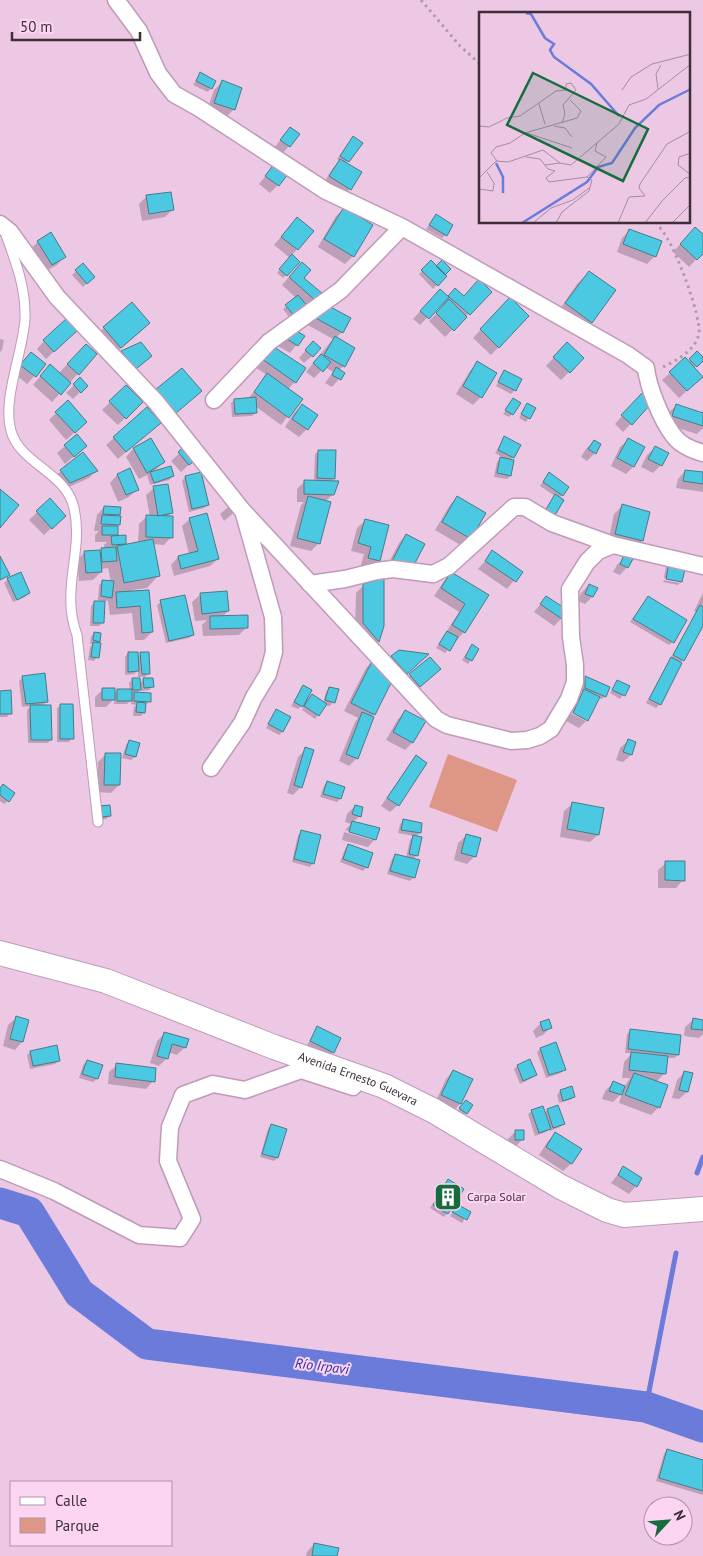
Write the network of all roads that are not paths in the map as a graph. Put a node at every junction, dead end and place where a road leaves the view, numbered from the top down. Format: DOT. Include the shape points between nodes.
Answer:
graph roads {
  1 [pos="116,0"];
  2 [pos="1,224"];
  3 [pos="402,227"];
  4 [pos="214,400"];
  5 [pos="703,453"];
  6 [pos="242,510"];
  7 [pos="613,545"];
  8 [pos="703,566"];
  9 [pos="310,584"];
  10 [pos="211,768"];
  11 [pos="98,822"];
  12 [pos="0,953"];
  13 [pos="418,1103"];
  14 [pos="0,1169"];
  15 [pos="703,1209"];
  1 -- 3 [label="street" via="138,31 158,73 174,94 326,191"];
  2 -- 6 [label="street" via="58,297 156,402"];
  2 -- 11 [label="lane" via="21,276 25,319 9,408 11,431 19,447 63,485 74,507 77,535 70,586 71,619 77,635"];
  3 -- 4 [label="street" via="341,290 269,342"];
  3 -- 5 [label="street" via="646,368 660,412 673,436 691,450"];
  6 -- 9 [label="street"];
  6 -- 10 [label="street" via="273,617 274,652 268,674 242,723"];
  7 -- 8 [label="street"];
  7 -- 9 [label="street" via="552,523 525,507 514,507 449,566 433,574 394,569"];
  7 -- 9 [label="street" via="598,551 587,562 570,590 575,682 569,699 551,728 528,740 511,741 447,725 436,719"];
  12 -- 13 [label="main road, Avenida Ernesto Guevara" via="106,981 384,1086"];
  13 -- 14 [label="street" via="380,1095 301,1070 245,1090 213,1084 183,1095 170,1127 168,1161 192,1219 180,1238 139,1234 54,1191"];
  13 -- 15 [label="main road, Avenida Ernesto Guevara" via="561,1187 607,1210 624,1215"];
}
